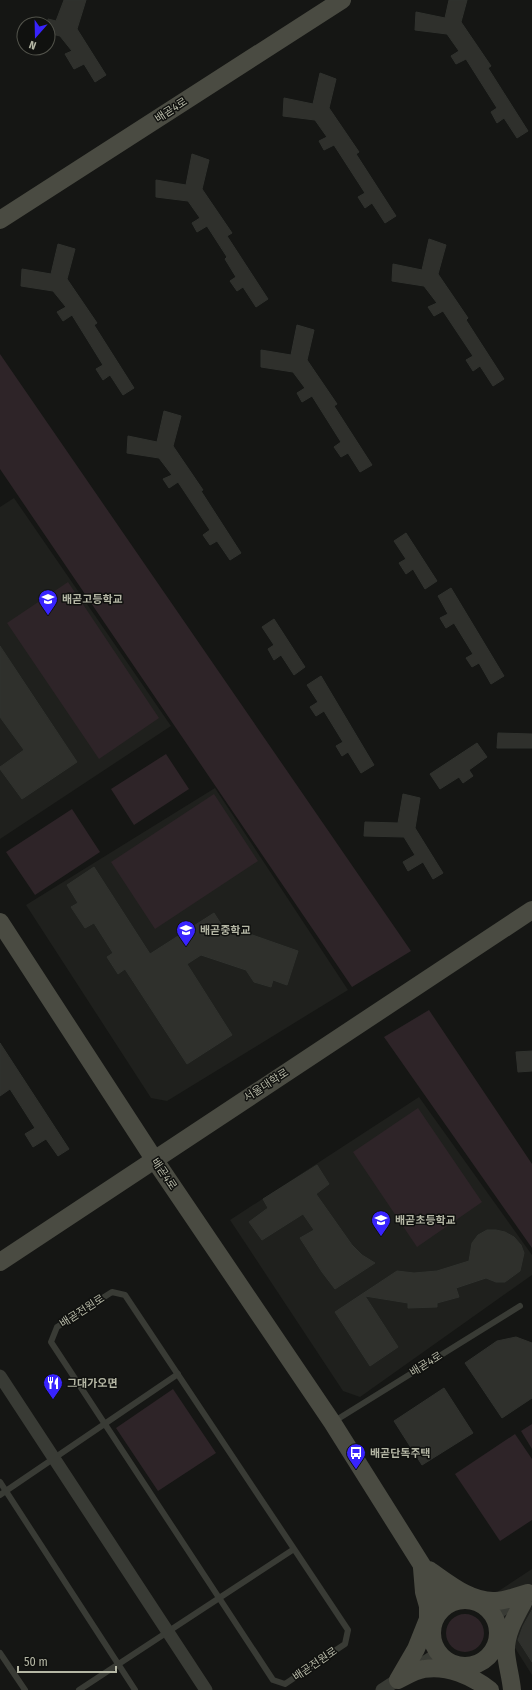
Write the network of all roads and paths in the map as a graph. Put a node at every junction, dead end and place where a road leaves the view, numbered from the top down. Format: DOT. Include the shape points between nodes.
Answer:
graph roads {
  1 [pos="342,0"];
  2 [pos="0,220"];
  3 [pos="532,910"];
  4 [pos="0,922"];
  5 [pos="154,1159"];
  6 [pos="0,1262"];
  7 [pos="520,1306"];
  8 [pos="178,1374"];
  9 [pos="0,1376"];
  10 [pos="332,1422"];
  11 [pos="104,1424"];
  12 [pos="54,1458"];
  13 [pos="0,1482"];
  14 [pos="6,1491"];
  15 [pos="0,1495"];
  16 [pos="294,1549"];
  17 [pos="422,1565"];
  18 [pos="530,1592"];
  19 [pos="218,1599"];
  20 [pos="447,1605"];
  21 [pos="494,1615"];
  22 [pos="167,1631"];
  23 [pos="495,1649"];
  24 [pos="0,1653"];
  25 [pos="439,1653"];
  26 [pos="118,1664"];
  27 [pos="466,1666"];
  28 [pos="398,1680"];
  29 [pos="25,1690"];
  30 [pos="80,1690"];
  31 [pos="135,1690"];
  32 [pos="206,1690"];
  33 [pos="382,1690"];
  34 [pos="490,1690"];
  35 [pos="494,1690"];
  36 [pos="512,1690"];
  1 -- 2 [label="main road, 배곧4로"];
  3 -- 5 [label="main road, 서울대학로"];
  4 -- 5 [label="main road, 배곧4로"];
  5 -- 6 [label="main road, 서울대학로"];
  5 -- 10 [label="main road, 배곧4로"];
  7 -- 10 [label="lane, 배곧4로"];
  8 -- 11 [label="lane"];
  8 -- 11 [label="lane, 배곧전원로" via="125,1295 112,1292 57,1327 51,1342"];
  8 -- 16 [label="lane, 배곧전원로"];
  9 -- 12 [label="street"];
  10 -- 17 [label="main road, 배곧4로"];
  11 -- 12 [label="lane"];
  11 -- 19 [label="lane, 배곧전원로"];
  12 -- 14 [label="lane"];
  12 -- 22 [label="street"];
  13 -- 14 [label="lane"];
  14 -- 15 [label="lane"];
  14 -- 26 [label="lane"];
  16 -- 19 [label="lane"];
  16 -- 19 [label="lane, 배곧전원로" via="348,1630 345,1644 285,1684 273,1680"];
  17 -- 18 [label="main road" via="455,1588 482,1600 505,1600"];
  17 -- 20 [label="main road, 배곧4로"];
  17 -- 28 [label="main road" via="428,1619 416,1649"];
  18 -- 21 [label="street"];
  18 -- 36 [label="main road" via="512,1623 507,1640 506,1652"];
  19 -- 22 [label="lane"];
  20 -- 21 [label="main road" via="464,1599 476,1601 486,1606"];
  20 -- 25 [label="main road" via="436,1617 432,1628 432,1638"];
  21 -- 23 [label="main road" via="499,1638"];
  22 -- 26 [label="lane"];
  22 -- 32 [label="street"];
  23 -- 27 [label="main road" via="481,1663"];
  23 -- 36 [label="main road" via="496,1664"];
  24 -- 29 [label="lane"];
  25 -- 27 [label="main road" via="450,1663"];
  25 -- 28 [label="street"];
  26 -- 30 [label="lane"];
  26 -- 31 [label="lane"];
  27 -- 35 [label="main road" via="481,1673"];
  28 -- 33 [label="street"];
  28 -- 34 [label="main road" via="423,1669 447,1670 465,1675"];
}
